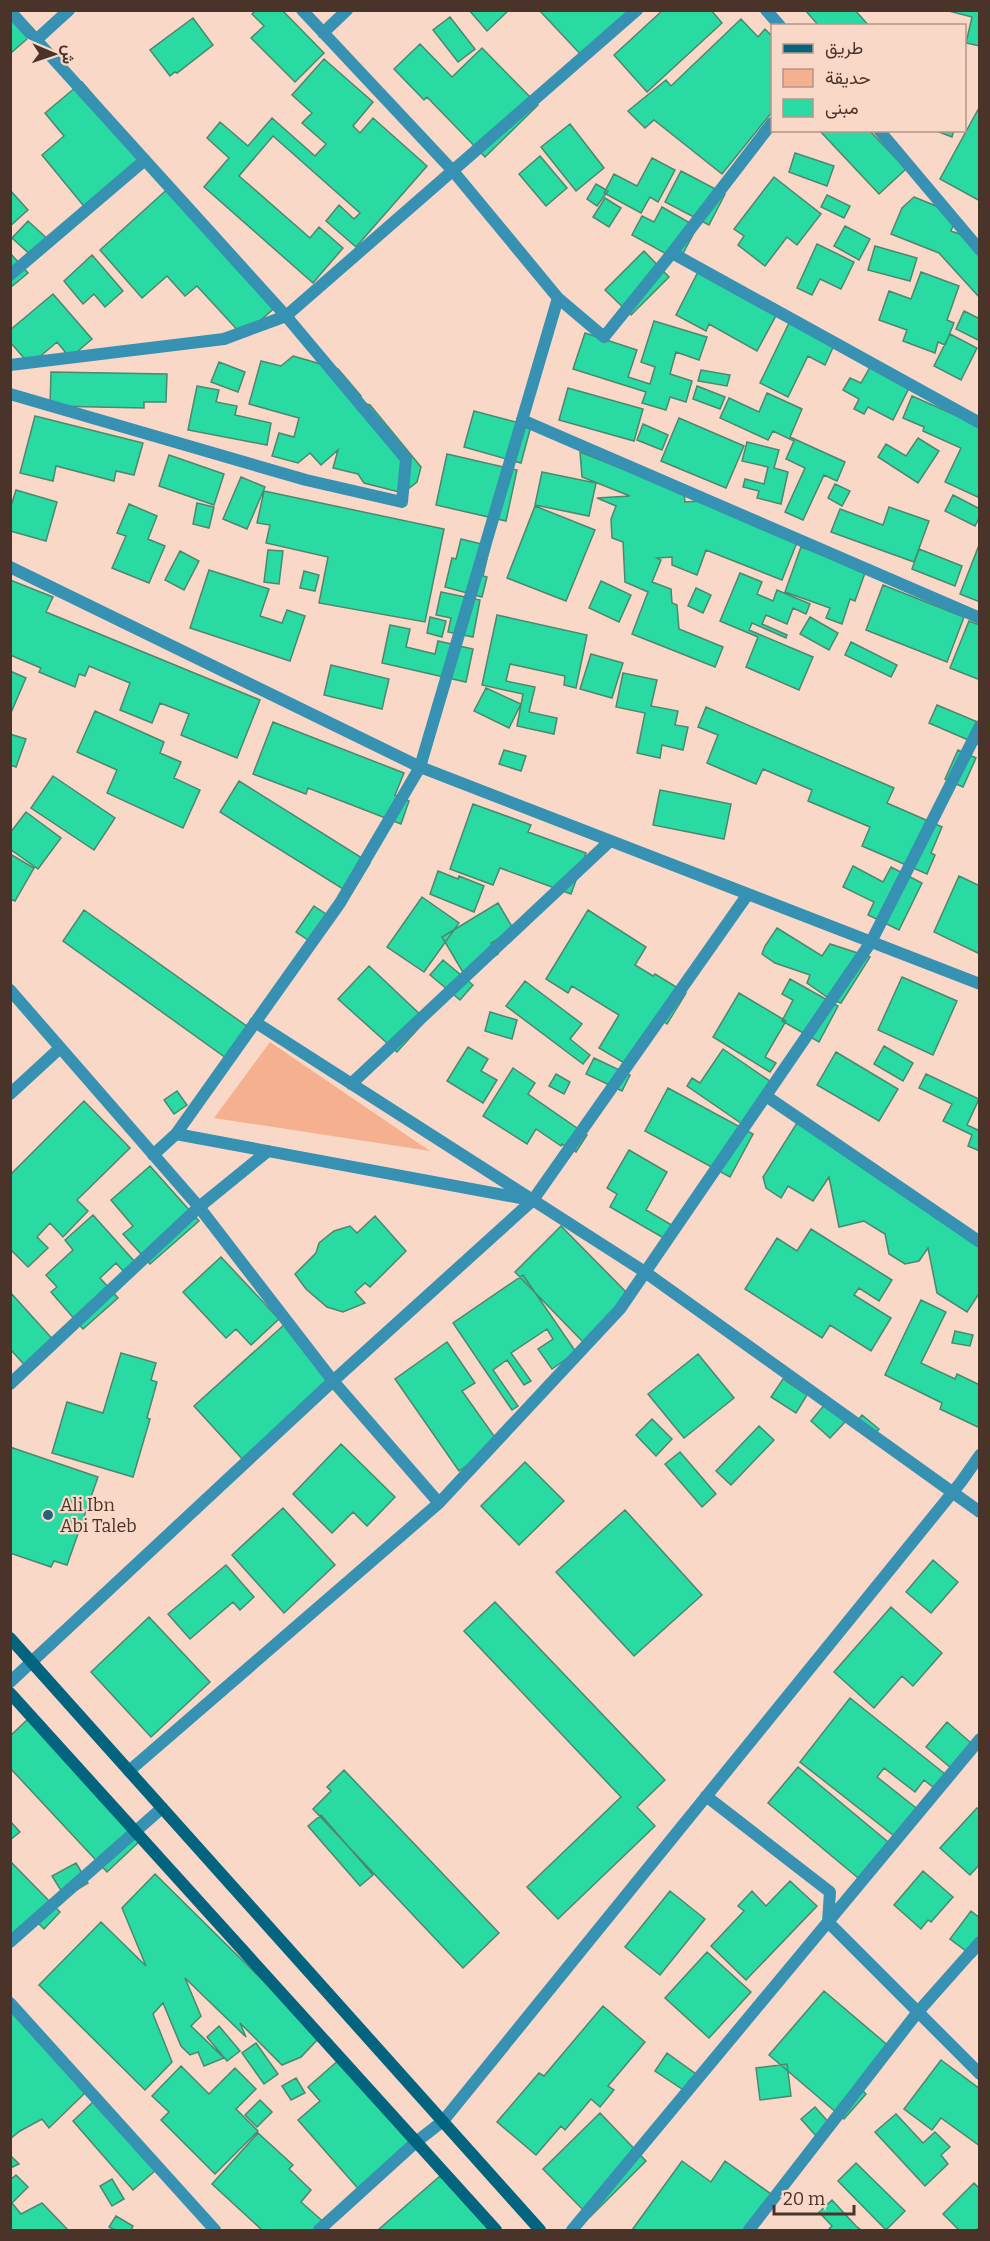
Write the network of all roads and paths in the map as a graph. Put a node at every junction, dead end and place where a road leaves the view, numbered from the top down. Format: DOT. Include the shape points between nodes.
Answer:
graph roads {
  1 [pos="69,10"];
  2 [pos="302,10"];
  3 [pos="347,10"];
  4 [pos="637,10"];
  5 [pos="766,10"];
  6 [pos="10,11"];
  7 [pos="778,24"];
  8 [pos="323,33"];
  9 [pos="36,40"];
  10 [pos="771,124"];
  11 [pos="881,132"];
  12 [pos="145,160"];
  13 [pos="453,171"];
  14 [pos="980,250"];
  15 [pos="672,253"];
  16 [pos="10,275"];
  17 [pos="558,298"];
  18 [pos="286,316"];
  19 [pos="10,365"];
  20 [pos="10,394"];
  21 [pos="522,420"];
  22 [pos="980,423"];
  23 [pos="10,567"];
  24 [pos="980,618"];
  25 [pos="980,726"];
  26 [pos="420,767"];
  27 [pos="610,841"];
  28 [pos="748,894"];
  29 [pos="871,942"];
  30 [pos="980,984"];
  31 [pos="10,990"];
  32 [pos="255,1022"];
  33 [pos="60,1048"];
  34 [pos="351,1084"];
  35 [pos="10,1095"];
  36 [pos="766,1096"];
  37 [pos="176,1134"];
  38 [pos="268,1151"];
  39 [pos="153,1155"];
  40 [pos="533,1200"];
  41 [pos="199,1207"];
  42 [pos="980,1242"];
  43 [pos="645,1272"];
  44 [pos="333,1381"];
  45 [pos="10,1384"];
  46 [pos="980,1455"];
  47 [pos="952,1493"];
  48 [pos="439,1503"];
  49 [pos="980,1512"];
  50 [pos="10,1638"];
  51 [pos="33,1663"];
  52 [pos="10,1682"];
  53 [pos="10,1693"];
  54 [pos="980,1738"];
  55 [pos="129,1771"];
  56 [pos="706,1796"];
  57 [pos="162,1808"];
  58 [pos="135,1831"];
  59 [pos="828,1922"];
  60 [pos="10,1942"];
  61 [pos="980,1942"];
  62 [pos="10,2002"];
  63 [pos="917,2013"];
  64 [pos="980,2074"];
  65 [pos="443,2121"];
  66 [pos="416,2142"];
  67 [pos="215,2230"];
  68 [pos="319,2230"];
  69 [pos="496,2230"];
  70 [pos="540,2230"];
  71 [pos="572,2230"];
  72 [pos="749,2230"];
  1 -- 9 [label="street"];
  2 -- 8 [label="street"];
  3 -- 8 [label="street"];
  4 -- 13 [label="street"];
  5 -- 7 [label="street"];
  6 -- 9 [label="street"];
  8 -- 13 [label="street"];
  9 -- 12 [label="street"];
  10 -- 15 [label="street"];
  11 -- 14 [label="street"];
  12 -- 16 [label="street"];
  12 -- 18 [label="street"];
  13 -- 17 [label="street"];
  13 -- 18 [label="street"];
  15 -- 17 [label="street" via="604,337"];
  15 -- 22 [label="street"];
  17 -- 21 [label="street"];
  18 -- 19 [label="street" via="224,339"];
  18 -- 20 [label="street" via="406,459 402,502 306,480"];
  21 -- 24 [label="street"];
  21 -- 26 [label="street"];
  23 -- 26 [label="street"];
  25 -- 29 [label="street"];
  26 -- 27 [label="street"];
  26 -- 32 [label="street" via="340,903"];
  27 -- 28 [label="street"];
  27 -- 34 [label="street"];
  28 -- 29 [label="street"];
  28 -- 40 [label="street"];
  29 -- 30 [label="street"];
  29 -- 36 [label="street"];
  31 -- 33 [label="street"];
  32 -- 34 [label="street"];
  32 -- 37 [label="street"];
  33 -- 35 [label="street"];
  33 -- 39 [label="street"];
  34 -- 40 [label="street"];
  36 -- 42 [label="street"];
  36 -- 43 [label="street"];
  37 -- 38 [label="street"];
  37 -- 39 [label="street"];
  38 -- 40 [label="street"];
  38 -- 41 [label="street"];
  39 -- 41 [label="street"];
  40 -- 43 [label="street"];
  40 -- 44 [label="street"];
  41 -- 44 [label="street"];
  41 -- 45 [label="street"];
  43 -- 47 [label="street"];
  43 -- 48 [label="street" via="620,1309"];
  44 -- 48 [label="street"];
  44 -- 51 [label="street"];
  46 -- 47 [label="street"];
  47 -- 49 [label="street"];
  47 -- 56 [label="street"];
  48 -- 55 [label="street"];
  50 -- 51 [label="main road"];
  51 -- 52 [label="street"];
  51 -- 55 [label="main road"];
  53 -- 58 [label="main road"];
  54 -- 59 [label="street"];
  55 -- 57 [label="main road"];
  56 -- 59 [label="street" via="831,1892"];
  56 -- 65 [label="street"];
  57 -- 58 [label="street"];
  57 -- 65 [label="main road"];
  58 -- 60 [label="street"];
  58 -- 66 [label="main road"];
  59 -- 63 [label="street"];
  59 -- 71 [label="street"];
  61 -- 63 [label="street"];
  62 -- 67 [label="street"];
  63 -- 64 [label="street"];
  63 -- 72 [label="street"];
  65 -- 66 [label="street"];
  65 -- 70 [label="main road"];
  66 -- 68 [label="street"];
  66 -- 69 [label="main road"];
}
